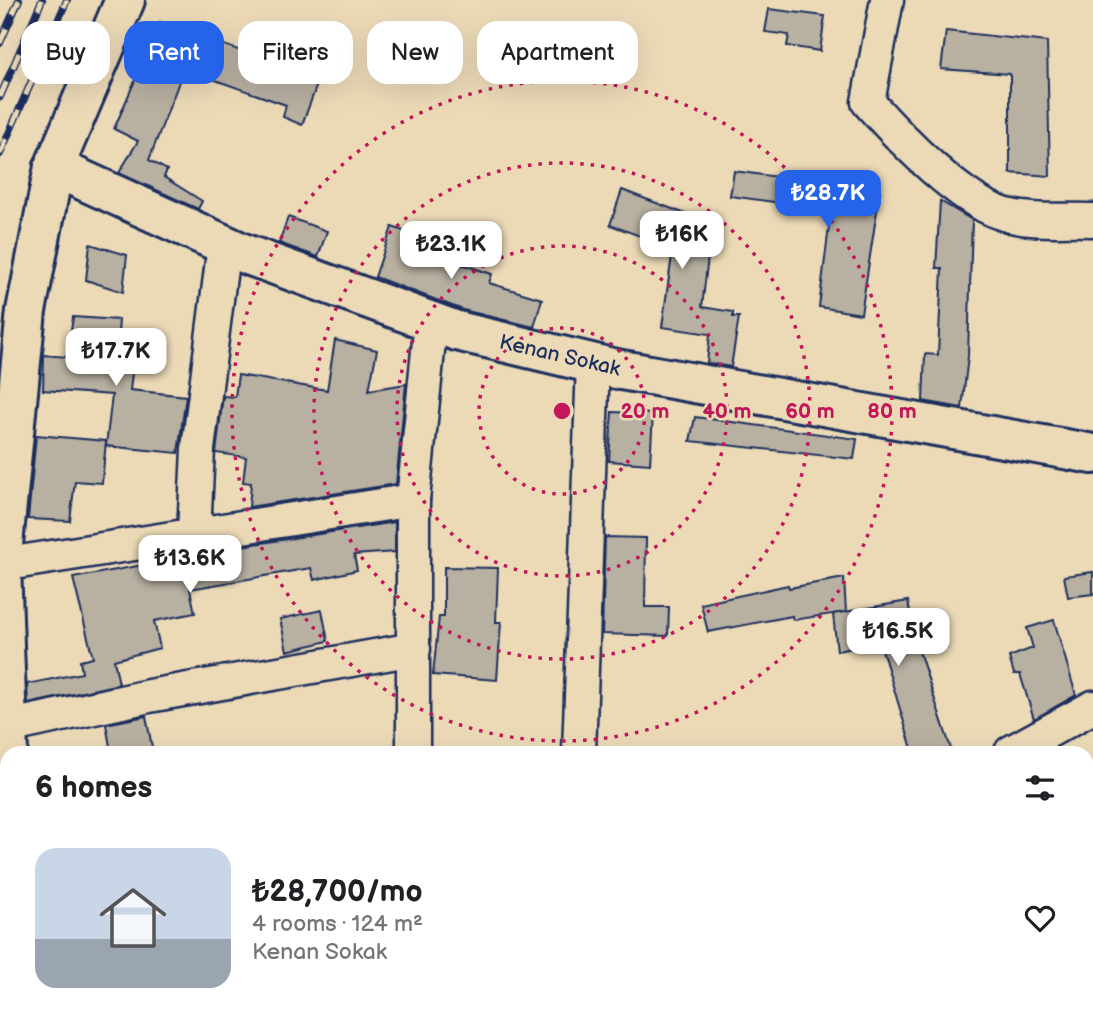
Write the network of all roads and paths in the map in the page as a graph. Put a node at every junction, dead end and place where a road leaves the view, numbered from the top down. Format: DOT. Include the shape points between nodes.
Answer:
graph roads {
  1 [pos="125,0"];
  2 [pos="887,0"];
  3 [pos="54,167"];
  4 [pos="1093,220"];
  5 [pos="224,245"];
  6 [pos="26,311"];
  7 [pos="431,321"];
  8 [pos="0,340"];
  9 [pos="593,363"];
  10 [pos="1093,454"];
  11 [pos="413,500"];
  12 [pos="194,533"];
  13 [pos="1,565"];
  14 [pos="414,649"];
  15 [pos="1093,707"];
  16 [pos="7,740"];
  17 [pos="413,746"];
  18 [pos="579,746"];
  19 [pos="1022,746"];
  1 -- 3 [label="street"];
  2 -- 4 [label="street" via="867,103 911,149 969,196 1010,216"];
  3 -- 5 [label="street, Kenan Sokak"];
  3 -- 6 [label="street"];
  5 -- 7 [label="street, Kenan Sokak"];
  5 -- 12 [label="street" via="198,449"];
  6 -- 8 [label="street"];
  6 -- 13 [label="street"];
  7 -- 9 [label="street, Kenan Sokak"];
  7 -- 11 [label="street"];
  9 -- 10 [label="street, Kenan Sokak"];
  9 -- 18 [label="street"];
  11 -- 12 [label="street"];
  11 -- 14 [label="street"];
  12 -- 13 [label="street"];
  13 -- 16 [label="street"];
  14 -- 16 [label="street" via="149,696"];
  14 -- 17 [label="street"];
  15 -- 19 [label="street"];
}
